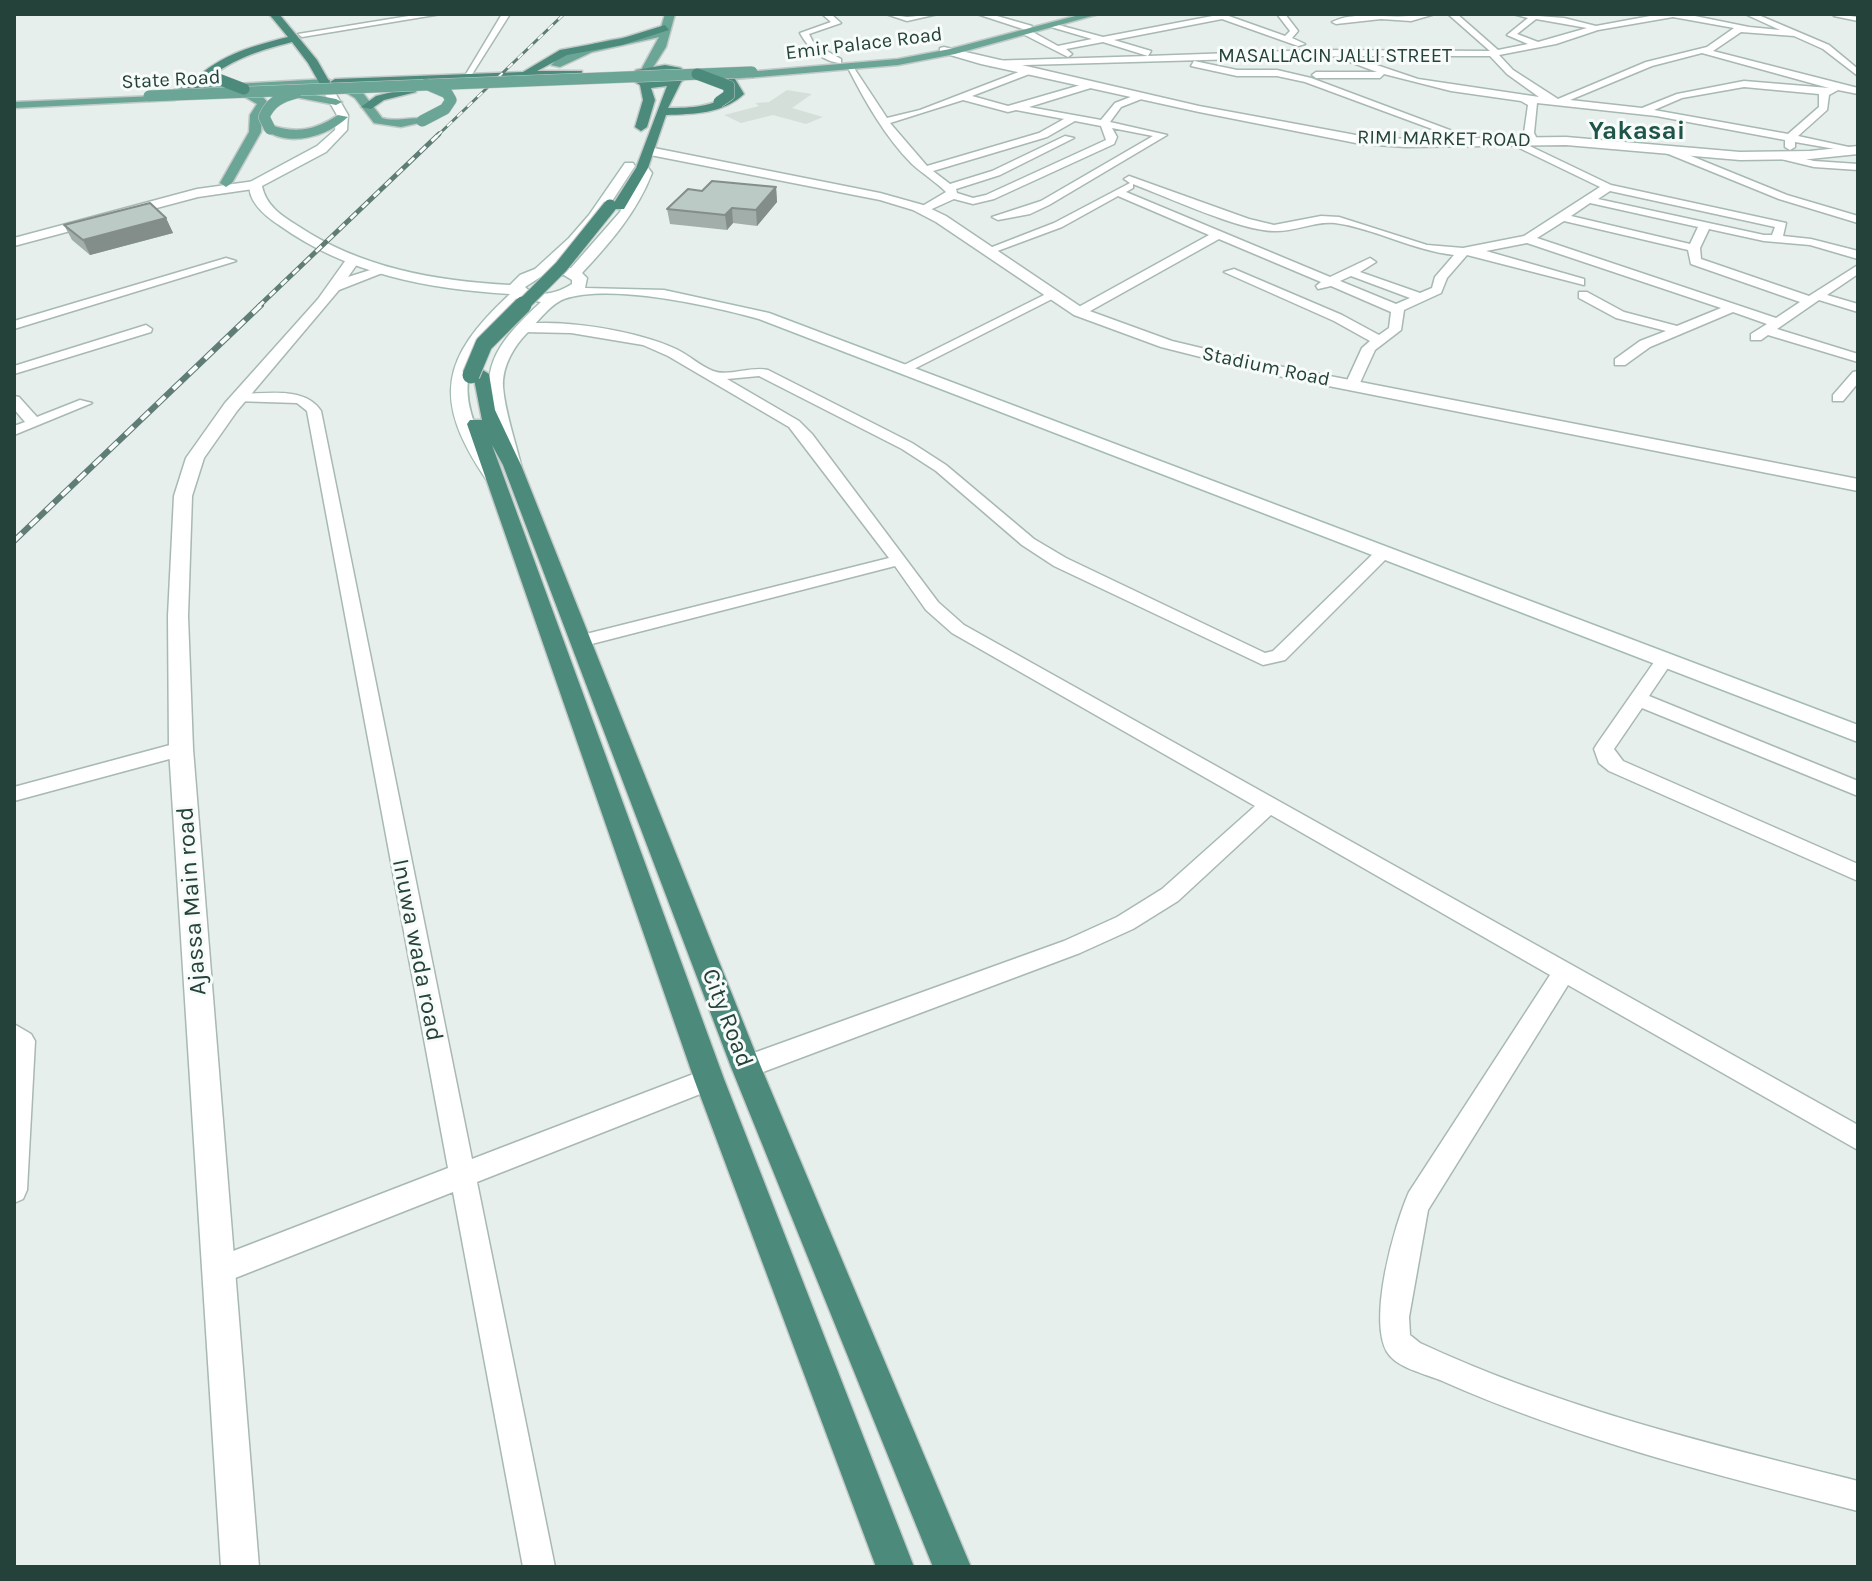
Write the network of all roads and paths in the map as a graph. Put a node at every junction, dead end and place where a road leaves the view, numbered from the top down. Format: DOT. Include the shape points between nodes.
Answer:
graph roads {
  1 [pos="274,14"];
  2 [pos="285,14"];
  3 [pos="437,14"];
  4 [pos="506,14"];
  5 [pos="670,14"];
  6 [pos="826,14"];
  7 [pos="890,14"];
  8 [pos="934,14"];
  9 [pos="981,14"];
  10 [pos="1081,14"];
  11 [pos="1094,14"];
  12 [pos="1250,14"];
  13 [pos="1281,14"];
  14 [pos="1431,14"];
  15 [pos="1452,14"];
  16 [pos="1517,14"];
  17 [pos="1673,14"];
  18 [pos="1749,14"];
  19 [pos="1837,14"];
  20 [pos="1220,16"];
  21 [pos="1535,16"];
  22 [pos="1334,18"];
  23 [pos="1858,19"];
  24 [pos="1050,21"];
  25 [pos="1288,23"];
  26 [pos="1596,28"];
  27 [pos="1745,28"];
  28 [pos="1027,30"];
  29 [pos="1254,30"];
  30 [pos="664,31"];
  31 [pos="1341,32"];
  32 [pos="1794,34"];
  33 [pos="298,36"];
  34 [pos="1286,39"];
  35 [pos="1106,40"];
  36 [pos="1346,43"];
  37 [pos="1538,45"];
  38 [pos="608,47"];
  39 [pos="1059,48"];
  40 [pos="947,51"];
  41 [pos="1703,51"];
  42 [pos="1337,53"];
  43 [pos="1351,53"];
  44 [pos="1268,54"];
  45 [pos="1495,54"];
  46 [pos="913,56"];
  47 [pos="1164,58"];
  48 [pos="654,59"];
  49 [pos="1078,60"];
  50 [pos="838,61"];
  51 [pos="313,62"];
  52 [pos="990,63"];
  53 [pos="556,65"];
  54 [pos="332,68"];
  55 [pos="852,68"];
  56 [pos="751,70"];
  57 [pos="1029,71"];
  58 [pos="1265,72"];
  59 [pos="1858,73"];
  60 [pos="675,74"];
  61 [pos="697,74"];
  62 [pos="1387,75"];
  63 [pos="642,76"];
  64 [pos="728,76"];
  65 [pos="466,77"];
  66 [pos="515,77"];
  67 [pos="575,77"];
  68 [pos="398,80"];
  69 [pos="424,84"];
  70 [pos="1091,85"];
  71 [pos="346,86"];
  72 [pos="438,86"];
  73 [pos="1837,87"];
  74 [pos="311,88"];
  75 [pos="191,89"];
  76 [pos="1858,91"];
  77 [pos="245,92"];
  78 [pos="330,92"];
  79 [pos="1827,92"];
  80 [pos="150,95"];
  81 [pos="1141,96"];
  82 [pos="964,97"];
  83 [pos="1522,98"];
  84 [pos="1553,100"];
  85 [pos="15,102"];
  86 [pos="1120,103"];
  87 [pos="367,107"];
  88 [pos="1643,111"];
  89 [pos="661,112"];
  90 [pos="1020,114"];
  91 [pos="342,117"];
  92 [pos="1068,118"];
  93 [pos="884,122"];
  94 [pos="1104,124"];
  95 [pos="1036,125"];
  96 [pos="1050,131"];
  97 [pos="1069,138"];
  98 [pos="1790,138"];
  99 [pos="1474,141"];
  100 [pos="1513,141"];
  101 [pos="1533,141"];
  102 [pos="1110,142"];
  103 [pos="1097,147"];
  104 [pos="1665,149"];
  105 [pos="1856,151"];
  106 [pos="1785,156"];
  107 [pos="1124,160"];
  108 [pos="638,161"];
  109 [pos="1858,167"];
  110 [pos="925,170"];
  111 [pos="1129,179"];
  112 [pos="260,180"];
  113 [pos="938,180"];
  114 [pos="226,183"];
  115 [pos="1608,187"];
  116 [pos="950,191"];
  117 [pos="197,193"];
  118 [pos="1119,193"];
  119 [pos="980,200"];
  120 [pos="1589,200"];
  121 [pos="918,208"];
  122 [pos="998,217"];
  123 [pos="1562,217"];
  124 [pos="1849,226"];
  125 [pos="1704,227"];
  126 [pos="1216,236"];
  127 [pos="315,238"];
  128 [pos="1776,238"];
  129 [pos="1022,239"];
  130 [pos="1528,239"];
  131 [pos="14,242"];
  132 [pos="1694,248"];
  133 [pos="988,251"];
  134 [pos="1468,252"];
  135 [pos="1858,255"];
  136 [pos="353,260"];
  137 [pos="230,261"];
  138 [pos="1370,262"];
  139 [pos="1858,269"];
  140 [pos="383,270"];
  141 [pos="540,272"];
  142 [pos="1230,272"];
  143 [pos="1350,272"];
  144 [pos="577,276"];
  145 [pos="1329,282"];
  146 [pos="336,286"];
  147 [pos="521,287"];
  148 [pos="559,296"];
  149 [pos="1052,296"];
  150 [pos="1422,298"];
  151 [pos="1814,298"];
  152 [pos="1298,301"];
  153 [pos="1731,308"];
  154 [pos="1858,308"];
  155 [pos="1396,309"];
  156 [pos="1079,312"];
  157 [pos="14,325"];
  158 [pos="523,328"];
  159 [pos="146,329"];
  160 [pos="1766,330"];
  161 [pos="1682,331"];
  162 [pos="1379,341"];
  163 [pos="1858,341"];
  164 [pos="1843,354"];
  165 [pos="1858,358"];
  166 [pos="1620,362"];
  167 [pos="907,366"];
  168 [pos="14,370"];
  169 [pos="1858,375"];
  170 [pos="715,377"];
  171 [pos="1352,385"];
  172 [pos="239,398"];
  173 [pos="1838,398"];
  174 [pos="14,400"];
  175 [pos="85,403"];
  176 [pos="34,423"];
  177 [pos="14,431"];
  178 [pos="497,456"];
  179 [pos="1858,485"];
  180 [pos="1384,552"];
  181 [pos="899,560"];
  182 [pos="580,641"];
  183 [pos="1665,659"];
  184 [pos="1638,699"];
  185 [pos="1826,718"];
  186 [pos="1858,726"];
  187 [pos="1858,734"];
  188 [pos="181,749"];
  189 [pos="1858,789"];
  190 [pos="14,794"];
  191 [pos="1270,804"];
  192 [pos="1858,873"];
  193 [pos="1564,972"];
  194 [pos="14,1034"];
  195 [pos="746,1067"];
  196 [pos="709,1079"];
  197 [pos="1858,1138"];
  198 [pos="461,1174"];
  199 [pos="14,1190"];
  200 [pos="220,1270"];
  201 [pos="1858,1496"];
  202 [pos="240,1567"];
  203 [pos="539,1567"];
  204 [pos="895,1567"];
  205 [pos="952,1567"];
  1 -- 33 [label="highway"];
  2 -- 33 [label="highway"];
  3 -- 33 [label="street"];
  4 -- 65 [label="street"];
  5 -- 30 [label="main road"];
  6 -- 50 [label="street" via="837,23 804,33 811,46"];
  7 -- 8 [label="street" via="907,19"];
  9 -- 28 [label="street"];
  10 -- 24 [label="main road, Emir Palace Road"];
  11 -- 24 [label="main road, Emir Palace Road"];
  12 -- 20 [label="street"];
  13 -- 25 [label="street"];
  14 -- 22 [label="street" via="1411,19"];
  15 -- 45 [label="street"];
  16 -- 21 [label="street"];
  17 -- 26 [label="street, MASALLACIN JALLI STREET"];
  17 -- 27 [label="street"];
  18 -- 32 [label="street"];
  19 -- 23 [label="street"];
  20 -- 29 [label="street"];
  20 -- 35 [label="street"];
  21 -- 26 [label="street"];
  21 -- 37 [label="street" via="1511,35"];
  22 -- 31 [label="street"];
  24 -- 28 [label="main road, Emir Palace Road"];
  24 -- 35 [label="street"];
  25 -- 29 [label="street"];
  25 -- 34 [label="street" via="1294,34"];
  26 -- 37 [label="street, MASALLACIN JALLI STREET"];
  27 -- 32 [label="street"];
  27 -- 41 [label="street"];
  28 -- 39 [label="street"];
  28 -- 40 [label="main road, Emir Palace Road"];
  29 -- 34 [label="street"];
  30 -- 38 [label="main road"];
  30 -- 48 [label="main road"];
  30 -- 66 [label="highway" via="564,52"];
  32 -- 59 [label="street" via="1826,47"];
  33 -- 51 [label="highway"];
  33 -- 54 [label="highway"];
  33 -- 75 [label="highway" via="223,60"];
  34 -- 44 [label="street" via="1301,44"];
  35 -- 39 [label="street"];
  35 -- 47 [label="street"];
  36 -- 43 [label="street"];
  37 -- 45 [label="street, MASALLACIN JALLI STREET"];
  38 -- 48 [label="main road"];
  38 -- 53 [label="main road" via="569,54"];
  39 -- 49 [label="street"];
  40 -- 46 [label="main road, Emir Palace Road"];
  40 -- 52 [label="main road, RIMI MARKET ROAD"];
  41 -- 73 [label="street"];
  41 -- 84 [label="street" via="1649,64 1600,87"];
  42 -- 43 [label="street, MASALLACIN JALLI STREET"];
  42 -- 44 [label="street, MASALLACIN JALLI STREET"];
  42 -- 62 [label="street"];
  43 -- 45 [label="street, MASALLACIN JALLI STREET"];
  44 -- 47 [label="street, MASALLACIN JALLI STREET"];
  45 -- 84 [label="street" via="1510,72"];
  46 -- 50 [label="main road, Emir Palace Road"];
  46 -- 55 [label="main road, Emir Palace Road"];
  46 -- 56 [label="main road"];
  47 -- 49 [label="street, MASALLACIN JALLI STREET"];
  47 -- 58 [label="street" via="1232,72"];
  48 -- 63 [label="main road"];
  49 -- 52 [label="street, MASALLACIN JALLI STREET"];
  50 -- 60 [label="main road, Emir Palace Road"];
  51 -- 77 [label="highway, bridge" via="283,55 233,61 218,69 218,79"];
  51 -- 78 [label="highway"];
  52 -- 57 [label="main road, RIMI MARKET ROAD"];
  53 -- 66 [label="main road"];
  53 -- 67 [label="main road"];
  54 -- 68 [label="highway"];
  54 -- 71 [label="highway"];
  55 -- 64 [label="main road, Emir Palace Road"];
  55 -- 93 [label="street"];
  56 -- 61 [label="main road, bridge"];
  56 -- 67 [label="main road, bridge"];
  57 -- 70 [label="main road, RIMI MARKET ROAD"];
  57 -- 82 [label="street"];
  58 -- 62 [label="street"];
  58 -- 99 [label="street" via="1334,88"];
  60 -- 61 [label="highway, bridge" via="673,99 678,104 697,107 729,95 729,86"];
  60 -- 63 [label="highway"];
  60 -- 64 [label="main road, Emir Palace Road"];
  60 -- 89 [label="highway"];
  61 -- 69 [label="main road, bridge"];
  62 -- 83 [label="street"];
  63 -- 66 [label="highway"];
  63 -- 72 [label="highway"];
  63 -- 108 [label="highway" via="649,100"];
  64 -- 89 [label="highway" via="738,94 729,101"];
  65 -- 66 [label="highway"];
  65 -- 68 [label="highway"];
  66 -- 67 [label="main road, bridge"];
  66 -- 77 [label="main road, bridge"];
  68 -- 71 [label="highway"];
  69 -- 74 [label="main road, bridge"];
  69 -- 87 [label="main road, bridge" via="451,100 422,121 378,122"];
  70 -- 81 [label="main road, RIMI MARKET ROAD"];
  70 -- 90 [label="street"];
  71 -- 72 [label="highway"];
  71 -- 78 [label="highway"];
  71 -- 87 [label="main road"];
  71 -- 127 [label="main road" via="359,112 358,129 343,146 282,177 274,193"];
  72 -- 87 [label="highway" via="393,93"];
  73 -- 76 [label="street"];
  73 -- 79 [label="street"];
  74 -- 80 [label="main road, bridge"];
  74 -- 91 [label="main road, bridge" via="272,102 264,117 270,129 309,133"];
  75 -- 78 [label="main road, State Road"];
  75 -- 85 [label="main road, State Road"];
  77 -- 78 [label="main road, State Road"];
  77 -- 80 [label="main road, bridge"];
  77 -- 85 [label="main road, State Road"];
  77 -- 114 [label="main road" via="263,104 255,132"];
  78 -- 91 [label="main road"];
  79 -- 88 [label="street" via="1744,84 1680,96"];
  79 -- 98 [label="street" via="1824,108"];
  80 -- 85 [label="main road"];
  81 -- 86 [label="street"];
  81 -- 99 [label="main road, RIMI MARKET ROAD" via="1348,138"];
  82 -- 90 [label="street"];
  82 -- 93 [label="street"];
  83 -- 84 [label="street"];
  83 -- 101 [label="street" via="1533,104"];
  84 -- 88 [label="street"];
  86 -- 92 [label="street"];
  86 -- 94 [label="street"];
  88 -- 98 [label="street"];
  89 -- 108 [label="highway"];
  90 -- 92 [label="street"];
  91 -- 112 [label="main road" via="340,132 325,146"];
  92 -- 94 [label="street"];
  92 -- 96 [label="street"];
  93 -- 110 [label="street"];
  94 -- 102 [label="street"];
  94 -- 107 [label="street" via="1162,135"];
  95 -- 96 [label="street"];
  96 -- 97 [label="street"];
  96 -- 110 [label="street"];
  97 -- 103 [label="street"];
  97 -- 116 [label="street"];
  98 -- 105 [label="street"];
  98 -- 106 [label="street"];
  99 -- 100 [label="main road, RIMI MARKET ROAD"];
  100 -- 101 [label="main road, RIMI MARKET ROAD"];
  100 -- 115 [label="street"];
  101 -- 104 [label="main road, RIMI MARKET ROAD"];
  102 -- 103 [label="street"];
  102 -- 107 [label="street"];
  103 -- 119 [label="street"];
  104 -- 106 [label="main road, RIMI MARKET ROAD"];
  104 -- 124 [label="street"];
  105 -- 106 [label="main road, RIMI MARKET ROAD"];
  106 -- 109 [label="street"];
  107 -- 111 [label="street" via="1136,172"];
  107 -- 122 [label="street" via="1035,208"];
  108 -- 121 [label="main road, Stadium Road" via="708,160"];
  108 -- 141 [label="main road" via="594,218"];
  108 -- 144 [label="main road, City Road" via="646,173 632,201"];
  108 -- 178 [label="highway, bridge" via="614,206 484,344 468,390"];
  110 -- 113 [label="street"];
  111 -- 118 [label="street" via="1132,184"];
  111 -- 134 [label="street" via="1246,222 1278,228 1339,220 1426,248"];
  112 -- 114 [label="main road"];
  112 -- 117 [label="main road"];
  112 -- 127 [label="main road" via="255,192 271,213"];
  113 -- 116 [label="street"];
  113 -- 121 [label="street" via="938,197"];
  114 -- 117 [label="main road"];
  115 -- 120 [label="street"];
  115 -- 128 [label="street" via="1782,225"];
  116 -- 119 [label="street"];
  116 -- 121 [label="street"];
  117 -- 131 [label="main road"];
  118 -- 126 [label="street"];
  118 -- 129 [label="street"];
  119 -- 122 [label="street"];
  120 -- 123 [label="street"];
  120 -- 125 [label="street"];
  121 -- 133 [label="main road, Stadium Road"];
  122 -- 129 [label="street"];
  123 -- 130 [label="street"];
  123 -- 132 [label="street"];
  124 -- 128 [label="street"];
  124 -- 135 [label="street"];
  125 -- 128 [label="street"];
  125 -- 132 [label="street"];
  126 -- 145 [label="street"];
  126 -- 156 [label="street"];
  127 -- 136 [label="main road"];
  127 -- 147 [label="main road" via="434,274"];
  129 -- 133 [label="street"];
  130 -- 134 [label="street"];
  130 -- 153 [label="street"];
  132 -- 151 [label="street" via="1695,261"];
  133 -- 149 [label="main road, Stadium Road"];
  134 -- 150 [label="street" via="1441,277 1437,290"];
  134 -- 161 [label="street" via="1582,289 1620,315"];
  136 -- 140 [label="main road"];
  136 -- 146 [label="main road, Ajassa Main road"];
  137 -- 157 [label="street"];
  138 -- 143 [label="street"];
  139 -- 151 [label="street"];
  140 -- 146 [label="main road"];
  140 -- 147 [label="main road" via="449,283"];
  141 -- 144 [label="main road"];
  141 -- 147 [label="main road"];
  142 -- 152 [label="street"];
  143 -- 145 [label="street"];
  143 -- 150 [label="street"];
  144 -- 148 [label="main road, City Road" via="576,289"];
  144 -- 167 [label="main road" via="724,297"];
  145 -- 152 [label="street"];
  145 -- 155 [label="street"];
  146 -- 172 [label="main road, Ajassa Main road"];
  147 -- 148 [label="main road" via="535,298"];
  147 -- 178 [label="main road, City Road" via="473,342 458,379 465,427"];
  148 -- 158 [label="main road, City Road"];
  148 -- 167 [label="main road" via="622,293 704,300"];
  149 -- 156 [label="main road, Stadium Road"];
  149 -- 167 [label="street"];
  150 -- 155 [label="street"];
  151 -- 154 [label="street"];
  151 -- 160 [label="street"];
  152 -- 162 [label="street"];
  153 -- 160 [label="street"];
  153 -- 161 [label="street"];
  155 -- 162 [label="street" via="1400,312 1395,330"];
  156 -- 171 [label="main road, Stadium Road" via="1182,349"];
  158 -- 170 [label="street" via="571,329 646,342"];
  158 -- 178 [label="main road, City Road" via="503,352 496,374"];
  159 -- 168 [label="street"];
  160 -- 164 [label="street"];
  161 -- 166 [label="street" via="1645,344"];
  162 -- 171 [label="street" via="1369,348"];
  163 -- 164 [label="street"];
  164 -- 165 [label="street"];
  167 -- 180 [label="main road"];
  167 -- 185 [label="main road"];
  169 -- 173 [label="street"];
  170 -- 180 [label="street" via="763,373 907,446 1060,562 1263,659 1279,656"];
  170 -- 181 [label="street" via="807,437"];
  171 -- 179 [label="main road, Stadium Road"];
  172 -- 188 [label="main road, Ajassa Main road" via="195,458 183,496 178,616"];
  172 -- 198 [label="street, Inuwa wada road" via="299,399 314,411"];
  174 -- 176 [label="street"];
  175 -- 176 [label="street"];
  176 -- 177 [label="street"];
  178 -- 182 [label="highway, City Road"];
  178 -- 196 [label="highway, City Road"];
  180 -- 183 [label="main road"];
  181 -- 182 [label="street"];
  181 -- 191 [label="street" via="932,606 958,629"];
  182 -- 195 [label="highway, City Road"];
  183 -- 184 [label="street"];
  183 -- 185 [label="main road"];
  184 -- 189 [label="street"];
  184 -- 192 [label="street" via="1604,749 1616,766"];
  185 -- 186 [label="main road"];
  185 -- 187 [label="main road"];
  188 -- 190 [label="street"];
  188 -- 200 [label="main road, Ajassa Main road"];
  191 -- 193 [label="street"];
  191 -- 195 [label="street" via="1170,895 1125,923"];
  193 -- 197 [label="street"];
  193 -- 201 [label="street" via="1418,1201 1393,1320 1396,1340 1408,1353 1503,1395 1651,1442"];
  194 -- 199 [label="street" via="23,1041"];
  195 -- 205 [label="highway, City Road"];
  196 -- 198 [label="street"];
  196 -- 204 [label="highway, City Road"];
  198 -- 200 [label="street"];
  198 -- 203 [label="street, Inuwa wada road"];
  200 -- 202 [label="main road, Ajassa Main road"];
}
